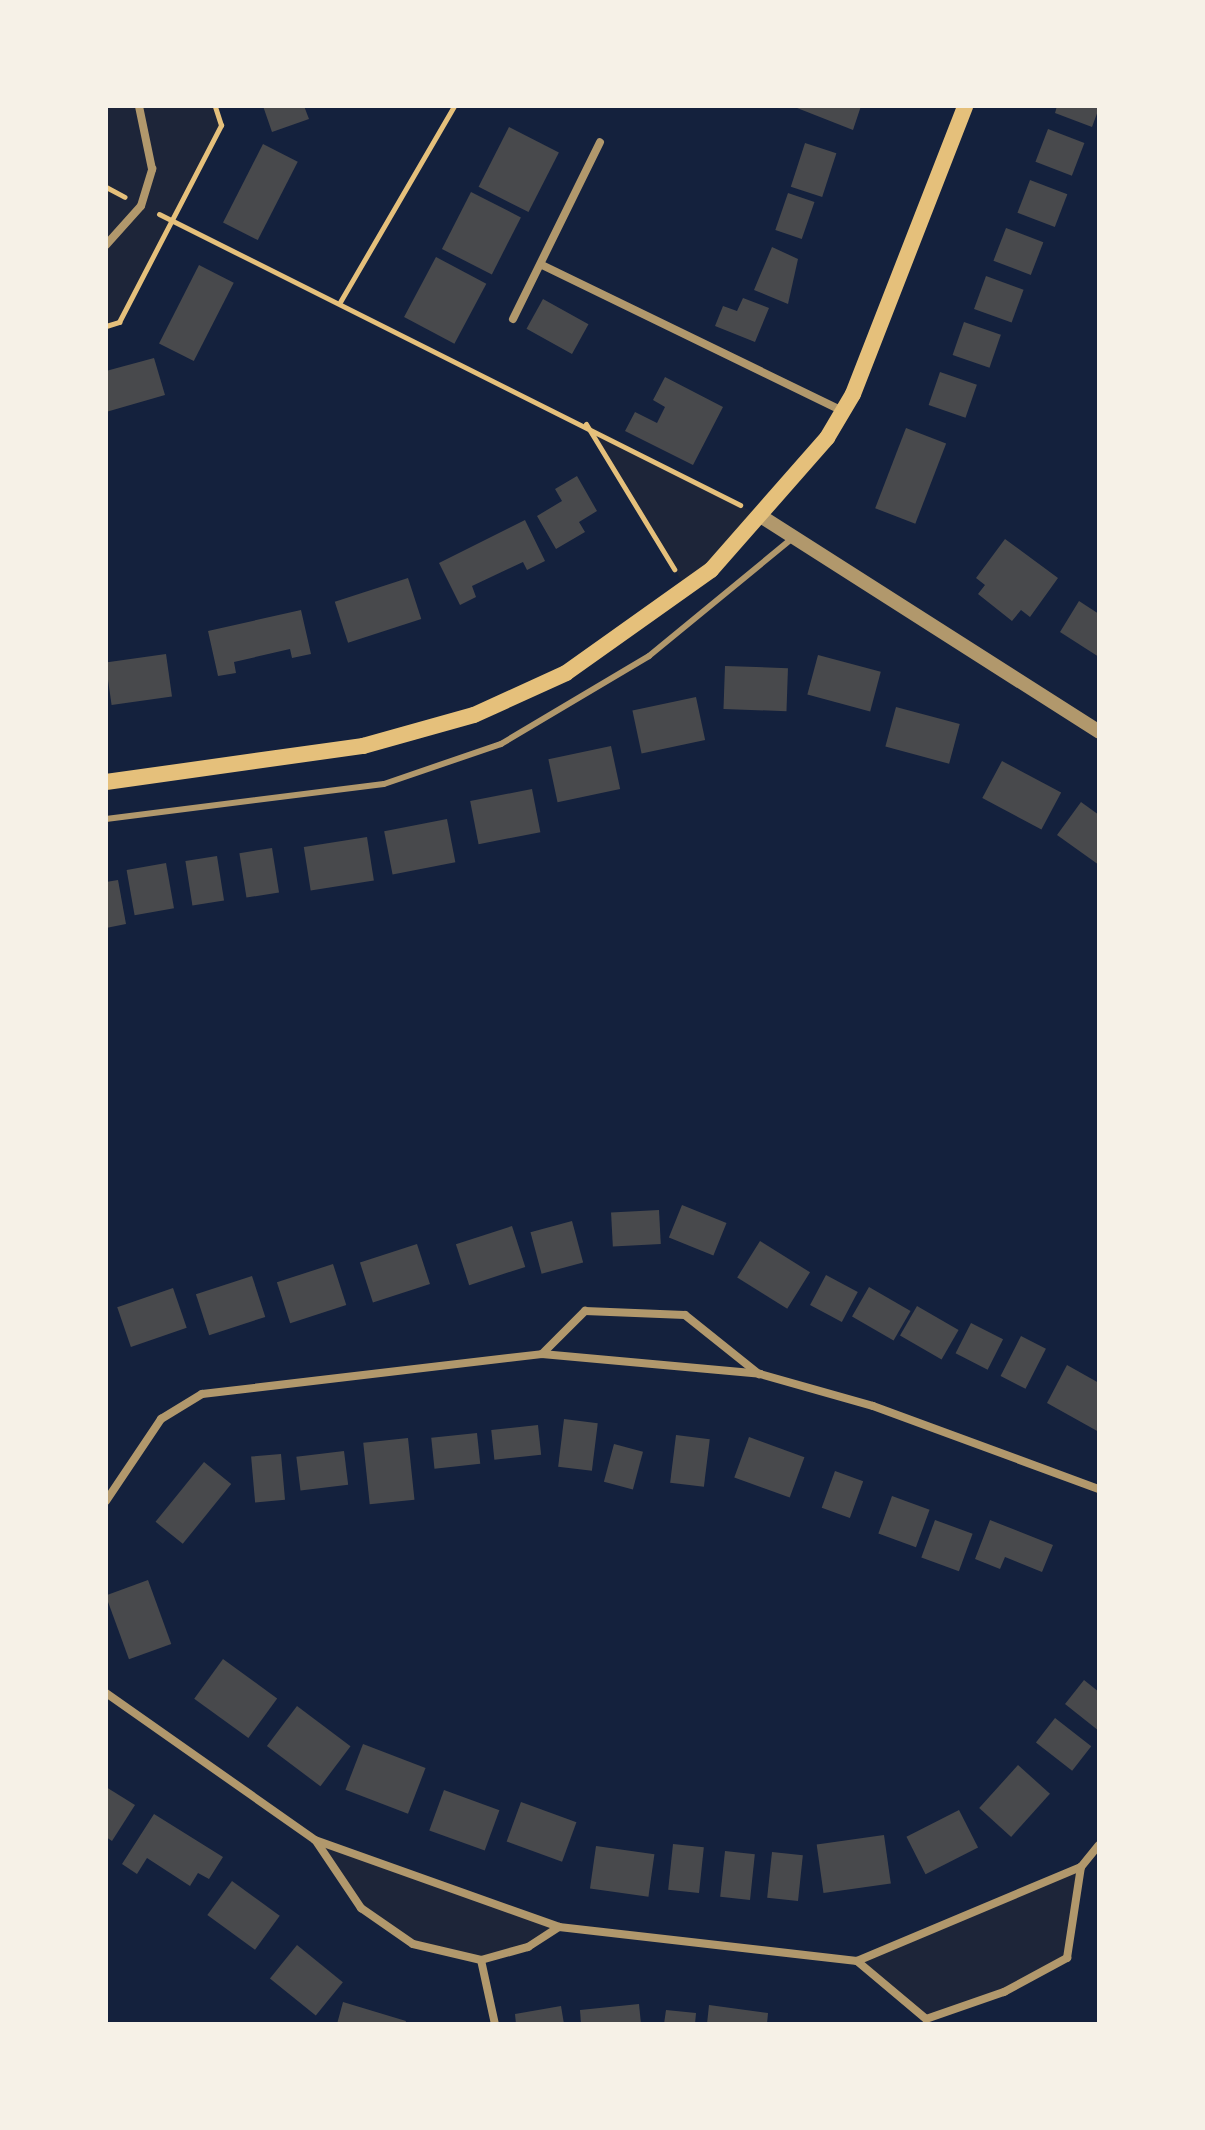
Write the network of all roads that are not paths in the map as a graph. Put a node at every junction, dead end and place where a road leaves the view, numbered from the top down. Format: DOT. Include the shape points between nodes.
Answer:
graph roads {
  1 [pos="139,106"];
  2 [pos="965,106"];
  3 [pos="600,142"];
  4 [pos="106,245"];
  5 [pos="542,265"];
  6 [pos="513,319"];
  7 [pos="843,411"];
  8 [pos="762,517"];
  9 [pos="796,535"];
  10 [pos="1099,732"];
  11 [pos="106,782"];
  12 [pos="106,819"];
  13 [pos="542,1354"];
  14 [pos="760,1374"];
  15 [pos="1099,1489"];
  16 [pos="106,1501"];
  17 [pos="106,1693"];
  18 [pos="315,1840"];
  19 [pos="1099,1845"];
  20 [pos="1081,1867"];
  21 [pos="559,1927"];
  22 [pos="481,1960"];
  23 [pos="857,1961"];
  24 [pos="495,2024"];
  1 -- 4 [label="street" via="152,169 141,206"];
  2 -- 7 [label="main road" via="884,326"];
  3 -- 5 [label="street"];
  5 -- 6 [label="street"];
  5 -- 7 [label="street"];
  7 -- 8 [label="main road"];
  8 -- 9 [label="street"];
  8 -- 11 [label="main road" via="686,588 566,673 474,715 363,746"];
  9 -- 10 [label="street"];
  9 -- 12 [label="lane" via="649,656 501,744 384,784"];
  13 -- 14 [label="street"];
  13 -- 14 [label="street" via="585,1311 685,1315"];
  13 -- 16 [label="street" via="202,1394 161,1419"];
  14 -- 15 [label="street" via="873,1406"];
  17 -- 18 [label="street"];
  18 -- 21 [label="street"];
  18 -- 22 [label="street" via="361,1908 413,1944"];
  19 -- 20 [label="street"];
  20 -- 23 [label="street"];
  20 -- 23 [label="street" via="1067,1958 1004,1992 926,2019"];
  21 -- 22 [label="street" via="528,1947"];
  21 -- 23 [label="street"];
  22 -- 24 [label="street"];
}
